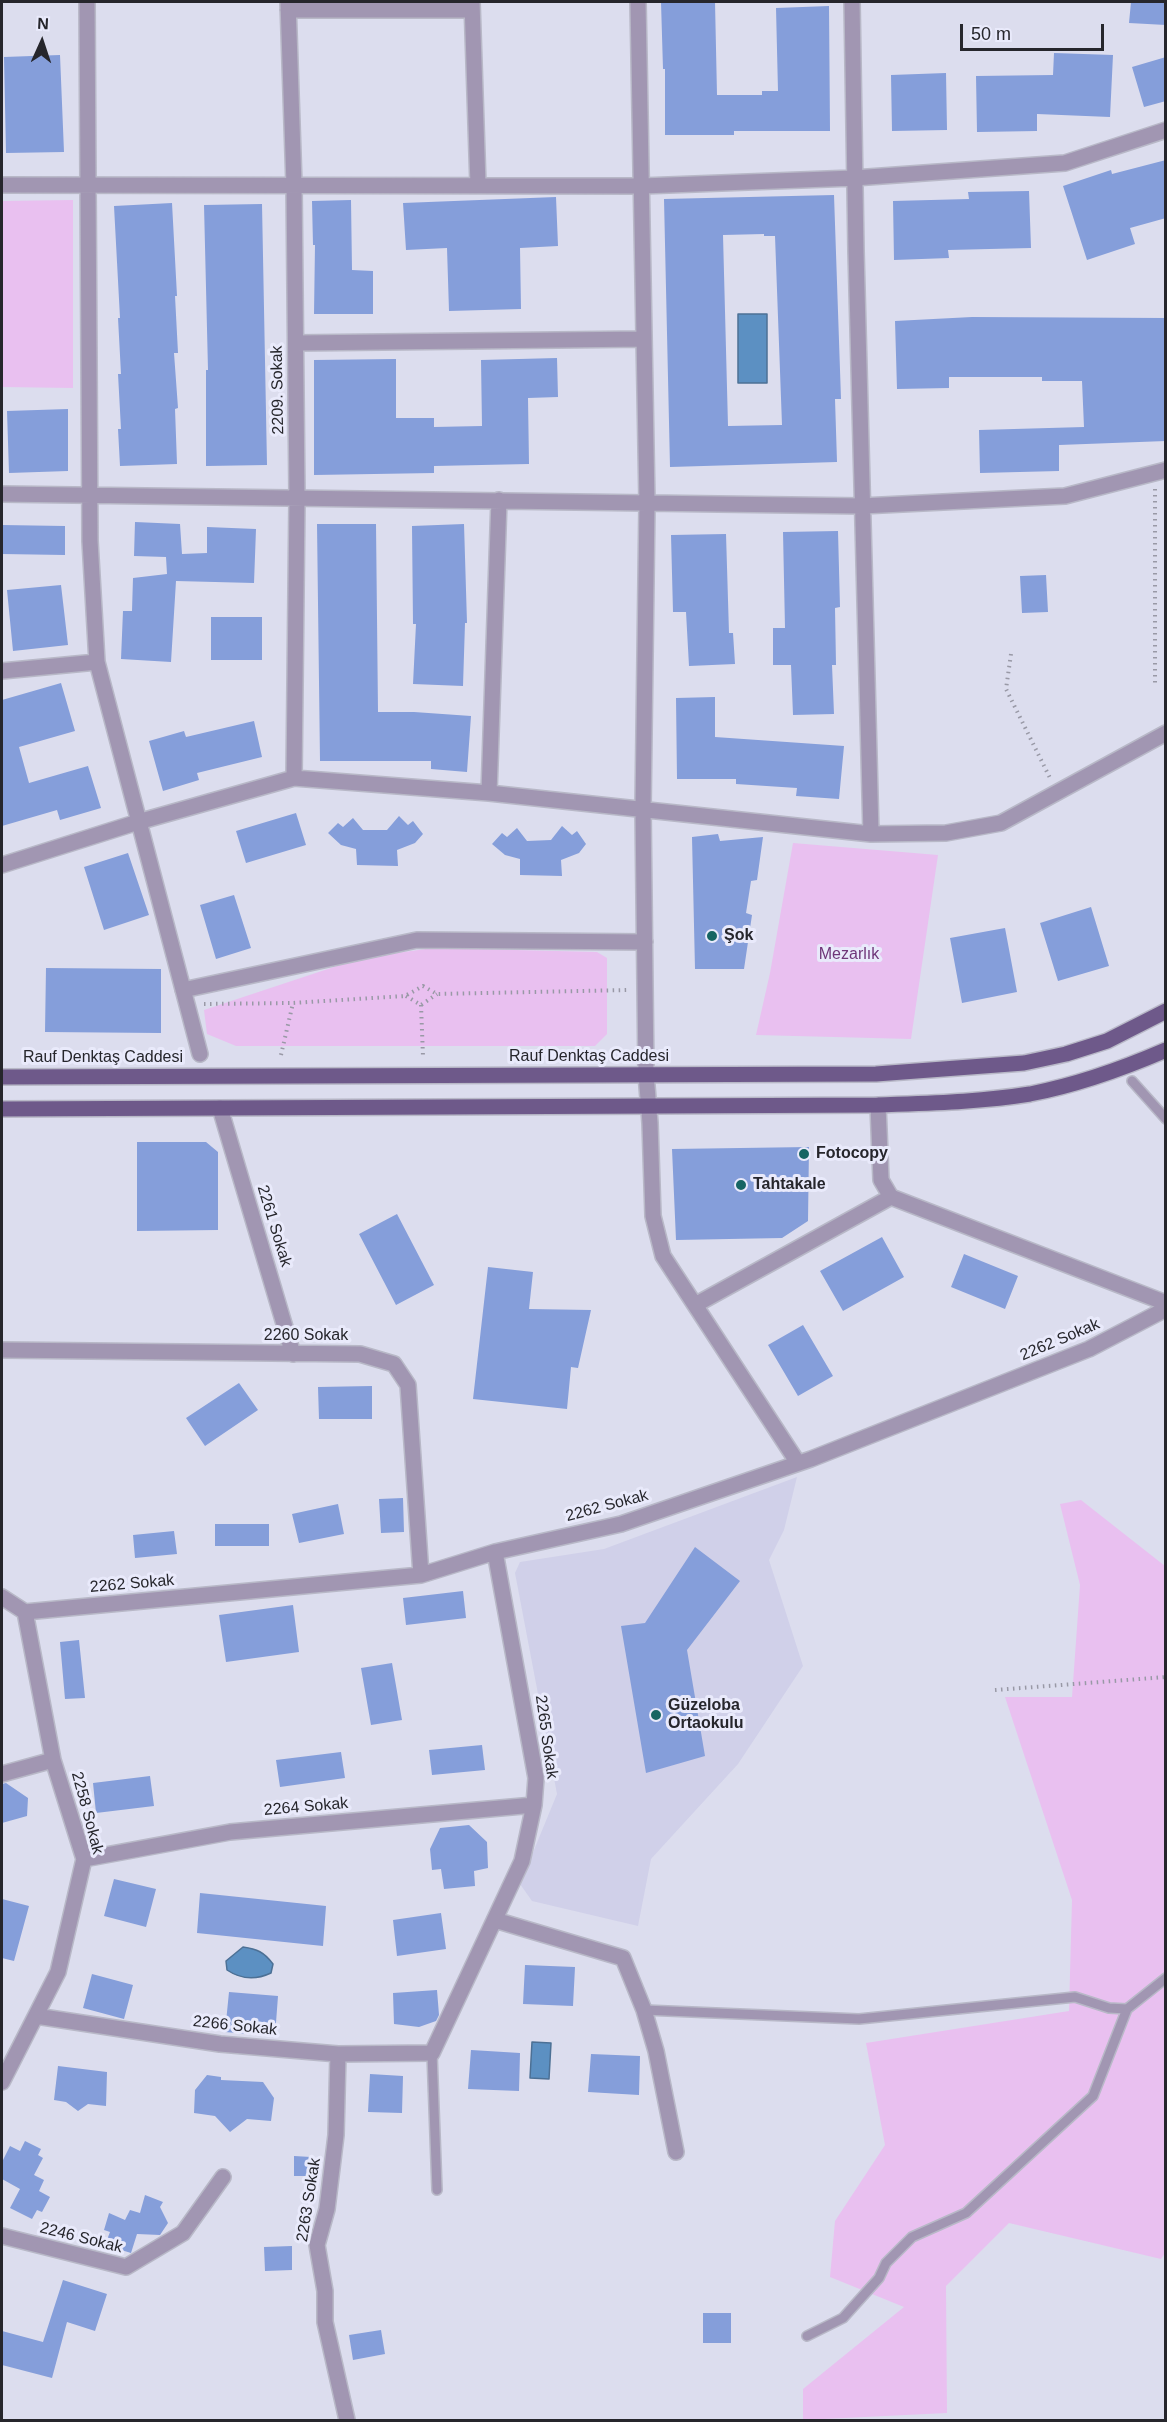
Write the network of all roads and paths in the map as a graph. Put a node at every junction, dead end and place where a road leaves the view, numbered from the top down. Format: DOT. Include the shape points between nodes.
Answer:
graph roads {
  1 [pos="87,2"];
  2 [pos="638,2"];
  3 [pos="852,2"];
  4 [pos="288,6"];
  5 [pos="472,6"];
  6 [pos="1166,130"];
  7 [pos="854,178"];
  8 [pos="2,185"];
  9 [pos="88,185"];
  10 [pos="294,185"];
  11 [pos="478,185"];
  12 [pos="642,186"];
  13 [pos="644,339"];
  14 [pos="296,342"];
  15 [pos="1160,472"];
  16 [pos="2,494"];
  17 [pos="89,495"];
  18 [pos="297,498"];
  19 [pos="499,501"];
  20 [pos="647,503"];
  21 [pos="862,506"];
  22 [pos="1011,654"];
  23 [pos="97,662"];
  24 [pos="2,671"];
  25 [pos="1155,684"];
  26 [pos="1166,733"];
  27 [pos="294,778"];
  28 [pos="1057,792"];
  29 [pos="489,793"];
  30 [pos="643,809"];
  31 [pos="138,822"];
  32 [pos="871,834"];
  33 [pos="2,865"];
  34 [pos="645,942"];
  35 [pos="646,989"];
  36 [pos="437,994"];
  37 [pos="405,996"];
  38 [pos="185,997"];
  39 [pos="293,1003"];
  40 [pos="421,1005"];
  41 [pos="1166,1011"];
  42 [pos="1166,1050"];
  43 [pos="200,1054"];
  44 [pos="280,1055"];
  45 [pos="423,1056"];
  46 [pos="646,1074"];
  47 [pos="2,1077"];
  48 [pos="1132,1080"];
  49 [pos="878,1105"];
  50 [pos="648,1106"];
  51 [pos="220,1108"];
  52 [pos="2,1109"];
  53 [pos="1166,1119"];
  54 [pos="891,1197"];
  55 [pos="1166,1303"];
  56 [pos="695,1305"];
  57 [pos="1166,1309"];
  58 [pos="2,1350"];
  59 [pos="293,1354"];
  60 [pos="798,1463"];
  61 [pos="495,1551"];
  62 [pos="421,1575"];
  63 [pos="2,1597"];
  64 [pos="25,1612"];
  65 [pos="1166,1677"];
  66 [pos="995,1690"];
  67 [pos="53,1760"];
  68 [pos="2,1774"];
  69 [pos="534,1805"];
  70 [pos="84,1859"];
  71 [pos="495,1920"];
  72 [pos="1166,1978"];
  73 [pos="1127,2009"];
  74 [pos="644,2010"];
  75 [pos="36,2016"];
  76 [pos="432,2053"];
  77 [pos="338,2054"];
  78 [pos="2,2082"];
  79 [pos="676,2152"];
  80 [pos="223,2177"];
  81 [pos="437,2190"];
  82 [pos="2,2236"];
  83 [pos="807,2336"];
  84 [pos="347,2421"];
  1 -- 9 [label="street"];
  2 -- 12 [label="street"];
  3 -- 7 [label="street"];
  4 -- 5 [label="street"];
  4 -- 10 [label="street, 2209. Sokak"];
  5 -- 11 [label="street"];
  6 -- 7 [label="street" via="1065,164"];
  7 -- 12 [label="street"];
  7 -- 21 [label="street"];
  8 -- 9 [label="street"];
  9 -- 10 [label="street"];
  9 -- 17 [label="street"];
  10 -- 11 [label="street"];
  10 -- 14 [label="street, 2209. Sokak"];
  11 -- 12 [label="street"];
  12 -- 13 [label="street"];
  13 -- 14 [label="street"];
  13 -- 20 [label="street"];
  14 -- 18 [label="street, 2209. Sokak"];
  15 -- 21 [label="street" via="1065,496"];
  15 -- 25 [label="path"];
  16 -- 17 [label="street"];
  17 -- 18 [label="street"];
  17 -- 23 [label="street"];
  18 -- 19 [label="street"];
  18 -- 27 [label="street, 2209. Sokak"];
  19 -- 20 [label="street"];
  19 -- 29 [label="street"];
  20 -- 21 [label="street"];
  20 -- 30 [label="street"];
  21 -- 32 [label="street"];
  22 -- 28 [label="path" via="1006,689"];
  23 -- 24 [label="street"];
  23 -- 31 [label="street"];
  26 -- 28 [label="street"];
  27 -- 29 [label="street"];
  27 -- 31 [label="street"];
  28 -- 32 [label="street" via="1001,823 946,833"];
  29 -- 30 [label="street"];
  30 -- 32 [label="street"];
  30 -- 34 [label="street"];
  31 -- 33 [label="street"];
  31 -- 38 [label="street"];
  34 -- 35 [label="street"];
  34 -- 38 [label="street" via="417,940"];
  35 -- 36 [label="path"];
  35 -- 46 [label="street"];
  36 -- 37 [label="path" via="423,986"];
  36 -- 40 [label="path"];
  37 -- 39 [label="path"];
  37 -- 40 [label="path"];
  38 -- 39 [label="path"];
  38 -- 43 [label="street"];
  39 -- 44 [label="path"];
  40 -- 45 [label="path"];
  41 -- 46 [label="main road, Rauf Denktaş Caddesi" via="1107,1041 1024,1063 876,1074"];
  42 -- 49 [label="main road" via="1128,1067 1030,1094"];
  46 -- 47 [label="main road, Rauf Denktaş Caddesi"];
  46 -- 50 [label="street"];
  48 -- 53 [label="lane"];
  49 -- 50 [label="main road"];
  49 -- 54 [label="street" via="881,1180"];
  50 -- 51 [label="main road"];
  50 -- 56 [label="street" via="653,1216 663,1256"];
  51 -- 52 [label="main road"];
  51 -- 59 [label="street, 2261 Sokak"];
  54 -- 55 [label="street"];
  54 -- 56 [label="street"];
  56 -- 60 [label="street"];
  57 -- 60 [label="street, 2262 Sokak" via="1089,1349"];
  58 -- 59 [label="street, 2260 Sokak"];
  59 -- 62 [label="street, 2260 Sokak" via="360,1354 394,1364 408,1385"];
  60 -- 61 [label="street, 2262 Sokak" via="621,1524"];
  61 -- 62 [label="street, 2262 Sokak"];
  61 -- 69 [label="street, 2265 Sokak" via="536,1778"];
  62 -- 64 [label="street, 2262 Sokak"];
  63 -- 64 [label="street"];
  64 -- 67 [label="street, 2258 Sokak"];
  65 -- 66 [label="path"];
  67 -- 68 [label="street"];
  67 -- 70 [label="street, 2258 Sokak"];
  69 -- 70 [label="street, 2264 Sokak" via="230,1832"];
  69 -- 71 [label="street, 2265 Sokak" via="522,1861"];
  70 -- 75 [label="street, 2258 Sokak" via="57,1972"];
  71 -- 74 [label="street" via="623,1958"];
  71 -- 76 [label="street, 2265 Sokak"];
  72 -- 73 [label="lane"];
  73 -- 74 [label="lane" via="1109,2008 1075,1997 859,2019"];
  73 -- 83 [label="lane" via="1093,2096 966,2213 912,2237 843,2318"];
  74 -- 79 [label="street"];
  75 -- 77 [label="street, 2266 Sokak" via="220,2044"];
  75 -- 78 [label="street, 2258 Sokak"];
  76 -- 77 [label="street, 2266 Sokak"];
  76 -- 81 [label="lane"];
  77 -- 84 [label="street, 2263 Sokak" via="336,2135 327,2209 317,2245 325,2291 325,2322"];
  80 -- 82 [label="street, 2246 Sokak" via="183,2233 126,2268"];
}
